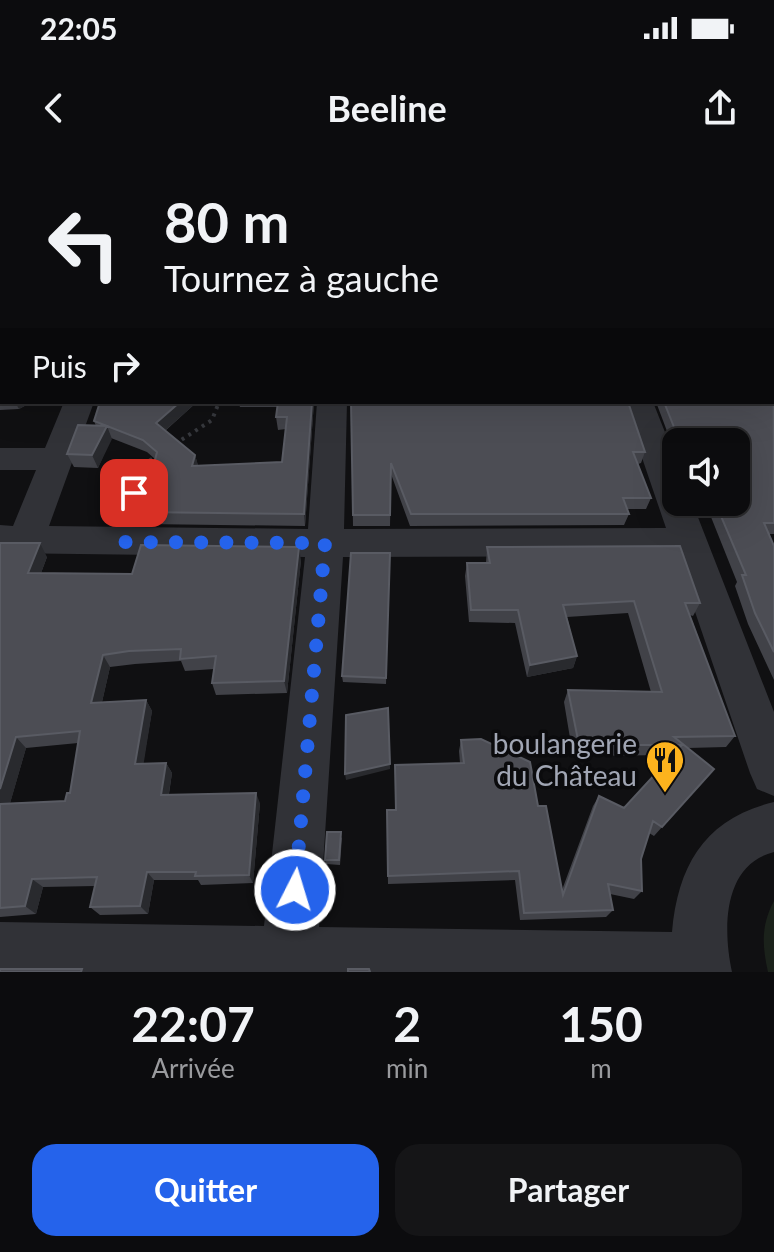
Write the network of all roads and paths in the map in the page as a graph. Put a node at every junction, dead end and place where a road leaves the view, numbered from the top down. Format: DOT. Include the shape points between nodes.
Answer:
graph roads {
  1 [pos="78,404"];
  2 [pos="218,404"];
  3 [pos="332,404"];
  4 [pos="639,404"];
  5 [pos="0,459"];
  6 [pos="57,459"];
  7 [pos="13,539"];
  8 [pos="125,542"];
  9 [pos="691,542"];
  10 [pos="325,543"];
  11 [pos="774,773"];
  12 [pos="774,827"];
  13 [pos="0,950"];
  14 [pos="289,953"];
  15 [pos="702,966"];
  1 -- 6 [label="street"];
  2 -- 8 [label="path" via="212,420 138,469"];
  3 -- 10 [label="street"];
  4 -- 9 [label="street"];
  5 -- 6 [label="street"];
  6 -- 7 [label="street"];
  7 -- 8 [label="street"];
  8 -- 10 [label="street"];
  9 -- 10 [label="street"];
  9 -- 11 [label="street"];
  10 -- 14 [label="street"];
  12 -- 15 [label="street" via="749,834 718,862 701,904"];
  13 -- 14 [label="street"];
  14 -- 15 [label="street"];
}
